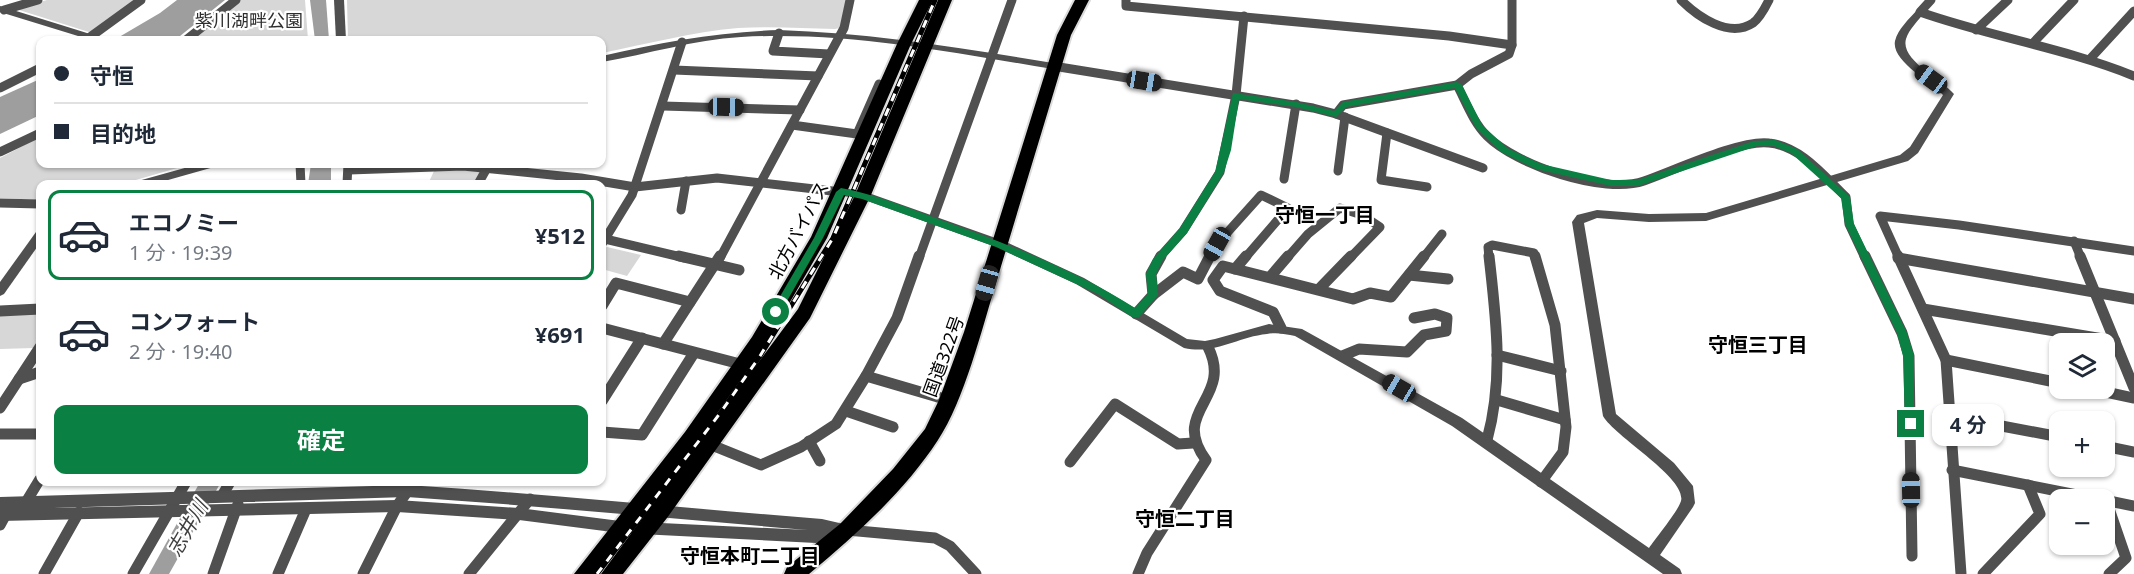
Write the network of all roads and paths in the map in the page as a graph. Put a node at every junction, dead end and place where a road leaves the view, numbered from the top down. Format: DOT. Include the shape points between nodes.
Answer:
graph roads {
  1 [pos="38,0"];
  2 [pos="141,0"];
  3 [pos="236,0"];
  4 [pos="339,0"];
  5 [pos="850,0"];
  6 [pos="926,0"];
  7 [pos="945,0"];
  8 [pos="1012,0"];
  9 [pos="1082,0"];
  10 [pos="1126,0"];
  11 [pos="1512,0"];
  12 [pos="1682,0"];
  13 [pos="2008,0"];
  14 [pos="2074,0"];
  15 [pos="1765,2"];
  16 [pos="1925,4"];
  17 [pos="2,10"];
  18 [pos="2134,11"];
  19 [pos="1244,16"];
  20 [pos="1976,30"];
  21 [pos="779,33"];
  22 [pos="84,36"];
  23 [pos="97,36"];
  24 [pos="191,36"];
  25 [pos="341,36"];
  26 [pos="839,36"];
  27 [pos="682,42"];
  28 [pos="2033,43"];
  29 [pos="904,45"];
  30 [pos="1512,45"];
  31 [pos="925,47"];
  32 [pos="830,54"];
  33 [pos="992,56"];
  34 [pos="606,58"];
  35 [pos="2090,59"];
  36 [pos="1053,66"];
  37 [pos="36,70"];
  38 [pos="674,70"];
  39 [pos="891,75"];
  40 [pos="818,76"];
  41 [pos="2134,76"];
  42 [pos="1457,85"];
  43 [pos="0,88"];
  44 [pos="1236,95"];
  45 [pos="1296,104"];
  46 [pos="663,106"];
  47 [pos="800,110"];
  48 [pos="1340,116"];
  49 [pos="792,125"];
  50 [pos="1388,133"];
  51 [pos="36,135"];
  52 [pos="0,152"];
  53 [pos="197,168"];
  54 [pos="487,168"];
  55 [pos="514,168"];
  56 [pos="1483,168"];
  57 [pos="1338,171"];
  58 [pos="1284,179"];
  59 [pos="159,180"];
  60 [pos="480,180"];
  61 [pos="536,180"];
  62 [pos="592,180"];
  63 [pos="1827,180"];
  64 [pos="686,181"];
  65 [pos="762,182"];
  66 [pos="606,183"];
  67 [pos="1427,187"];
  68 [pos="635,188"];
  69 [pos="841,192"];
  70 [pos="863,195"];
  71 [pos="0,202"];
  72 [pos="36,204"];
  73 [pos="681,210"];
  74 [pos="933,220"];
  75 [pos="1442,234"];
  76 [pos="606,236"];
  77 [pos="36,241"];
  78 [pos="2074,241"];
  79 [pos="606,242"];
  80 [pos="999,244"];
  81 [pos="2134,251"];
  82 [pos="1899,258"];
  83 [pos="716,264"];
  84 [pos="1235,269"];
  85 [pos="739,270"];
  86 [pos="1409,275"];
  87 [pos="1270,277"];
  88 [pos="1448,279"];
  89 [pos="1318,289"];
  90 [pos="0,291"];
  91 [pos="2095,292"];
  92 [pos="1153,295"];
  93 [pos="606,299"];
  94 [pos="2134,299"];
  95 [pos="690,302"];
  96 [pos="36,309"];
  97 [pos="1923,309"];
  98 [pos="0,311"];
  99 [pos="1136,314"];
  100 [pos="1414,318"];
  101 [pos="1281,328"];
  102 [pos="606,329"];
  103 [pos="2067,333"];
  104 [pos="2112,333"];
  105 [pos="642,338"];
  106 [pos="2115,341"];
  107 [pos="663,344"];
  108 [pos="1208,347"];
  109 [pos="36,353"];
  110 [pos="694,353"];
  111 [pos="1497,355"];
  112 [pos="1342,356"];
  113 [pos="1946,360"];
  114 [pos="744,365"];
  115 [pos="1561,371"];
  116 [pos="36,373"];
  117 [pos="866,376"];
  118 [pos="19,379"];
  119 [pos="2049,381"];
  120 [pos="2134,387"];
  121 [pos="606,393"];
  122 [pos="2115,394"];
  123 [pos="2134,398"];
  124 [pos="948,400"];
  125 [pos="1497,400"];
  126 [pos="0,408"];
  127 [pos="846,411"];
  128 [pos="1949,416"];
  129 [pos="1565,420"];
  130 [pos="893,427"];
  131 [pos="606,432"];
  132 [pos="0,434"];
  133 [pos="36,434"];
  134 [pos="2049,435"];
  135 [pos="1486,440"];
  136 [pos="809,441"];
  137 [pos="1193,442"];
  138 [pos="709,444"];
  139 [pos="2115,448"];
  140 [pos="2134,452"];
  141 [pos="820,461"];
  142 [pos="1070,462"];
  143 [pos="1952,470"];
  144 [pos="1541,482"];
  145 [pos="36,483"];
  146 [pos="2028,485"];
  147 [pos="185,486"];
  148 [pos="227,486"];
  149 [pos="411,486"];
  150 [pos="2049,489"];
  151 [pos="220,496"];
  152 [pos="243,496"];
  153 [pos="530,499"];
  154 [pos="2115,502"];
  155 [pos="178,504"];
  156 [pos="397,506"];
  157 [pos="2134,506"];
  158 [pos="306,509"];
  159 [pos="634,510"];
  160 [pos="235,511"];
  161 [pos="9,512"];
  162 [pos="79,512"];
  163 [pos="660,512"];
  164 [pos="519,514"];
  165 [pos="620,527"];
  166 [pos="645,528"];
  167 [pos="2115,529"];
  168 [pos="847,530"];
  169 [pos="1912,556"];
  170 [pos="1651,557"];
  171 [pos="44,574"];
  172 [pos="133,574"];
  173 [pos="213,574"];
  174 [pos="278,574"];
  175 [pos="363,574"];
  176 [pos="469,574"];
  177 [pos="584,574"];
  178 [pos="611,574"];
  179 [pos="794,574"];
  180 [pos="976,574"];
  181 [pos="1138,574"];
  182 [pos="1675,574"];
  183 [pos="1962,574"];
  184 [pos="1983,574"];
  185 [pos="2109,574"];
  1 -- 17 [label="street"];
  2 -- 23 [label="street"];
  3 -- 24 [label="street"];
  4 -- 25 [label="street"];
  5 -- 26 [label="street"];
  6 -- 29 [label="highway, 北方バイパス"];
  7 -- 31 [label="highway"];
  8 -- 33 [label="street"];
  9 -- 36 [label="highway, 国道322号"];
  10 -- 19 [label="street" via="1126,6"];
  11 -- 30 [label="street"];
  12 -- 15 [label="street" via="1699,17 1740,28 1753,23"];
  13 -- 20 [label="street"];
  14 -- 28 [label="street"];
  16 -- 20 [label="street"];
  16 -- 63 [label="street" via="1901,33 1899,44 1914,67 1949,96 1914,150 1904,158"];
  17 -- 22 [label="street"];
  18 -- 35 [label="street"];
  19 -- 30 [label="street"];
  19 -- 44 [label="street"];
  20 -- 28 [label="street"];
  21 -- 26 [label="street"];
  21 -- 27 [label="street"];
  21 -- 32 [label="street" via="773,51"];
  26 -- 29 [label="street"];
  26 -- 32 [label="street"];
  27 -- 34 [label="street"];
  27 -- 38 [label="street"];
  28 -- 35 [label="street"];
  29 -- 31 [label="street"];
  29 -- 39 [label="highway, 北方バイパス"];
  30 -- 42 [label="street" via="1509,54"];
  31 -- 33 [label="street"];
  31 -- 70 [label="highway"];
  32 -- 40 [label="street"];
  33 -- 36 [label="street"];
  33 -- 74 [label="street"];
  35 -- 41 [label="street"];
  36 -- 44 [label="street"];
  36 -- 80 [label="highway, 国道322号"];
  37 -- 43 [label="street"];
  38 -- 40 [label="street"];
  38 -- 46 [label="street"];
  39 -- 49 [label="street" via="882,77 856,134"];
  39 -- 69 [label="highway, 北方バイパス"];
  40 -- 47 [label="street"];
  42 -- 48 [label="street" via="1343,105"];
  42 -- 63 [label="street" via="1479,126 1492,140 1521,159 1548,169 1629,184 1775,142 1794,151"];
  44 -- 45 [label="street"];
  44 -- 92 [label="street" via="1220,172 1183,231 1158,259 1151,274"];
  45 -- 48 [label="street"];
  45 -- 58 [label="street"];
  46 -- 47 [label="street"];
  46 -- 68 [label="street"];
  47 -- 49 [label="street"];
  48 -- 50 [label="street"];
  48 -- 57 [label="street"];
  49 -- 65 [label="street"];
  50 -- 56 [label="street"];
  50 -- 67 [label="street" via="1381,180"];
  51 -- 52 [label="street"];
  53 -- 59 [label="street"];
  54 -- 60 [label="street"];
  55 -- 61 [label="street"];
  61 -- 62 [label="street"];
  63 -- 169 [label="street" via="1846,197 1849,224 1902,333 1909,356"];
  63 -- 170 [label="street" via="1706,217 1597,214 1578,222 1610,416 1669,467 1688,489 1688,502"];
  64 -- 65 [label="street" via="717,178"];
  64 -- 68 [label="street"];
  64 -- 73 [label="street"];
  65 -- 69 [label="street"];
  65 -- 83 [label="street"];
  66 -- 68 [label="street"];
  68 -- 76 [label="street"];
  69 -- 70 [label="street"];
  69 -- 114 [label="highway, 北方バイパス" via="808,257"];
  70 -- 74 [label="street"];
  70 -- 138 [label="highway" via="804,313"];
  71 -- 72 [label="street"];
  74 -- 80 [label="street"];
  74 -- 117 [label="street" via="897,318"];
  75 -- 86 [label="street"];
  77 -- 90 [label="street"];
  78 -- 81 [label="street"];
  78 -- 82 [label="street" via="1880,216"];
  78 -- 91 [label="street"];
  79 -- 83 [label="street"];
  80 -- 99 [label="street" via="1090,286"];
  80 -- 124 [label="highway, 国道322号"];
  82 -- 91 [label="street"];
  82 -- 97 [label="street"];
  83 -- 85 [label="street"];
  83 -- 95 [label="street"];
  84 -- 87 [label="street"];
  84 -- 92 [label="street" via="1288,208 1261,195 1217,244 1198,279 1184,272"];
  84 -- 101 [label="street" via="1223,266 1213,280 1220,291 1273,312"];
  86 -- 88 [label="street"];
  86 -- 89 [label="street" via="1391,297 1370,293 1353,299"];
  87 -- 89 [label="street"];
  87 -- 89 [label="street" via="1308,234 1340,208 1362,215 1380,227"];
  91 -- 94 [label="street"];
  91 -- 104 [label="street"];
  92 -- 99 [label="street"];
  93 -- 95 [label="street" via="616,283"];
  95 -- 107 [label="street"];
  96 -- 98 [label="street"];
  97 -- 103 [label="street"];
  97 -- 113 [label="street"];
  99 -- 108 [label="street" via="1184,343"];
  100 -- 112 [label="street" via="1435,314 1448,318 1446,331 1424,335 1407,352 1359,349"];
  101 -- 108 [label="street" via="1255,331"];
  101 -- 112 [label="street" via="1298,332"];
  102 -- 105 [label="street"];
  105 -- 107 [label="street"];
  105 -- 121 [label="street"];
  106 -- 120 [label="street"];
  107 -- 110 [label="street"];
  108 -- 137 [label="street" via="1216,369 1193,424"];
  109 -- 118 [label="street"];
  110 -- 114 [label="street"];
  110 -- 131 [label="street" via="642,435"];
  111 -- 115 [label="street"];
  111 -- 115 [label="street" via="1488,247 1492,245 1535,254 1554,325"];
  111 -- 125 [label="street"];
  112 -- 135 [label="street"];
  113 -- 119 [label="street"];
  113 -- 128 [label="street"];
  114 -- 159 [label="highway, 北方バイパス"];
  115 -- 129 [label="street"];
  116 -- 118 [label="street"];
  117 -- 124 [label="street"];
  117 -- 127 [label="street"];
  118 -- 126 [label="street"];
  122 -- 123 [label="street"];
  124 -- 168 [label="highway, 国道322号" via="916,456"];
  125 -- 129 [label="street"];
  125 -- 135 [label="street"];
  127 -- 130 [label="street"];
  127 -- 136 [label="street" via="836,424"];
  128 -- 134 [label="street"];
  128 -- 143 [label="street"];
  129 -- 144 [label="street" via="1563,452"];
  132 -- 133 [label="street"];
  135 -- 144 [label="street"];
  136 -- 138 [label="street" via="761,465"];
  136 -- 141 [label="street"];
  137 -- 142 [label="street" via="1178,444 1114,404"];
  137 -- 181 [label="street" via="1206,460 1147,553"];
  138 -- 163 [label="highway"];
  139 -- 140 [label="street"];
  143 -- 146 [label="street"];
  143 -- 183 [label="street"];
  144 -- 170 [label="street"];
  145 -- 161 [label="street"];
  146 -- 150 [label="street"];
  146 -- 184 [label="street" via="2040,514"];
  147 -- 155 [label="street"];
  148 -- 151 [label="street"];
  149 -- 152 [label="street"];
  149 -- 153 [label="street"];
  149 -- 156 [label="street"];
  151 -- 152 [label="street"];
  151 -- 155 [label="street"];
  152 -- 160 [label="street"];
  153 -- 159 [label="street"];
  153 -- 164 [label="street"];
  154 -- 157 [label="street"];
  155 -- 160 [label="street"];
  155 -- 161 [label="street"];
  155 -- 162 [label="street"];
  155 -- 172 [label="street"];
  156 -- 158 [label="street"];
  156 -- 164 [label="street"];
  156 -- 175 [label="street"];
  158 -- 160 [label="street"];
  158 -- 174 [label="street"];
  159 -- 163 [label="street"];
  159 -- 165 [label="highway, 北方バイパス"];
  160 -- 173 [label="street"];
  161 -- 162 [label="street"];
  162 -- 171 [label="street"];
  163 -- 166 [label="highway"];
  163 -- 168 [label="street"];
  164 -- 165 [label="street"];
  164 -- 176 [label="street"];
  165 -- 166 [label="street"];
  165 -- 177 [label="highway, 北方バイパス"];
  166 -- 168 [label="street" via="816,537"];
  166 -- 178 [label="highway"];
  167 -- 185 [label="street" via="2126,558"];
  168 -- 179 [label="highway, 国道322号"];
  168 -- 180 [label="street" via="935,538 950,546"];
  170 -- 182 [label="street"];
}
